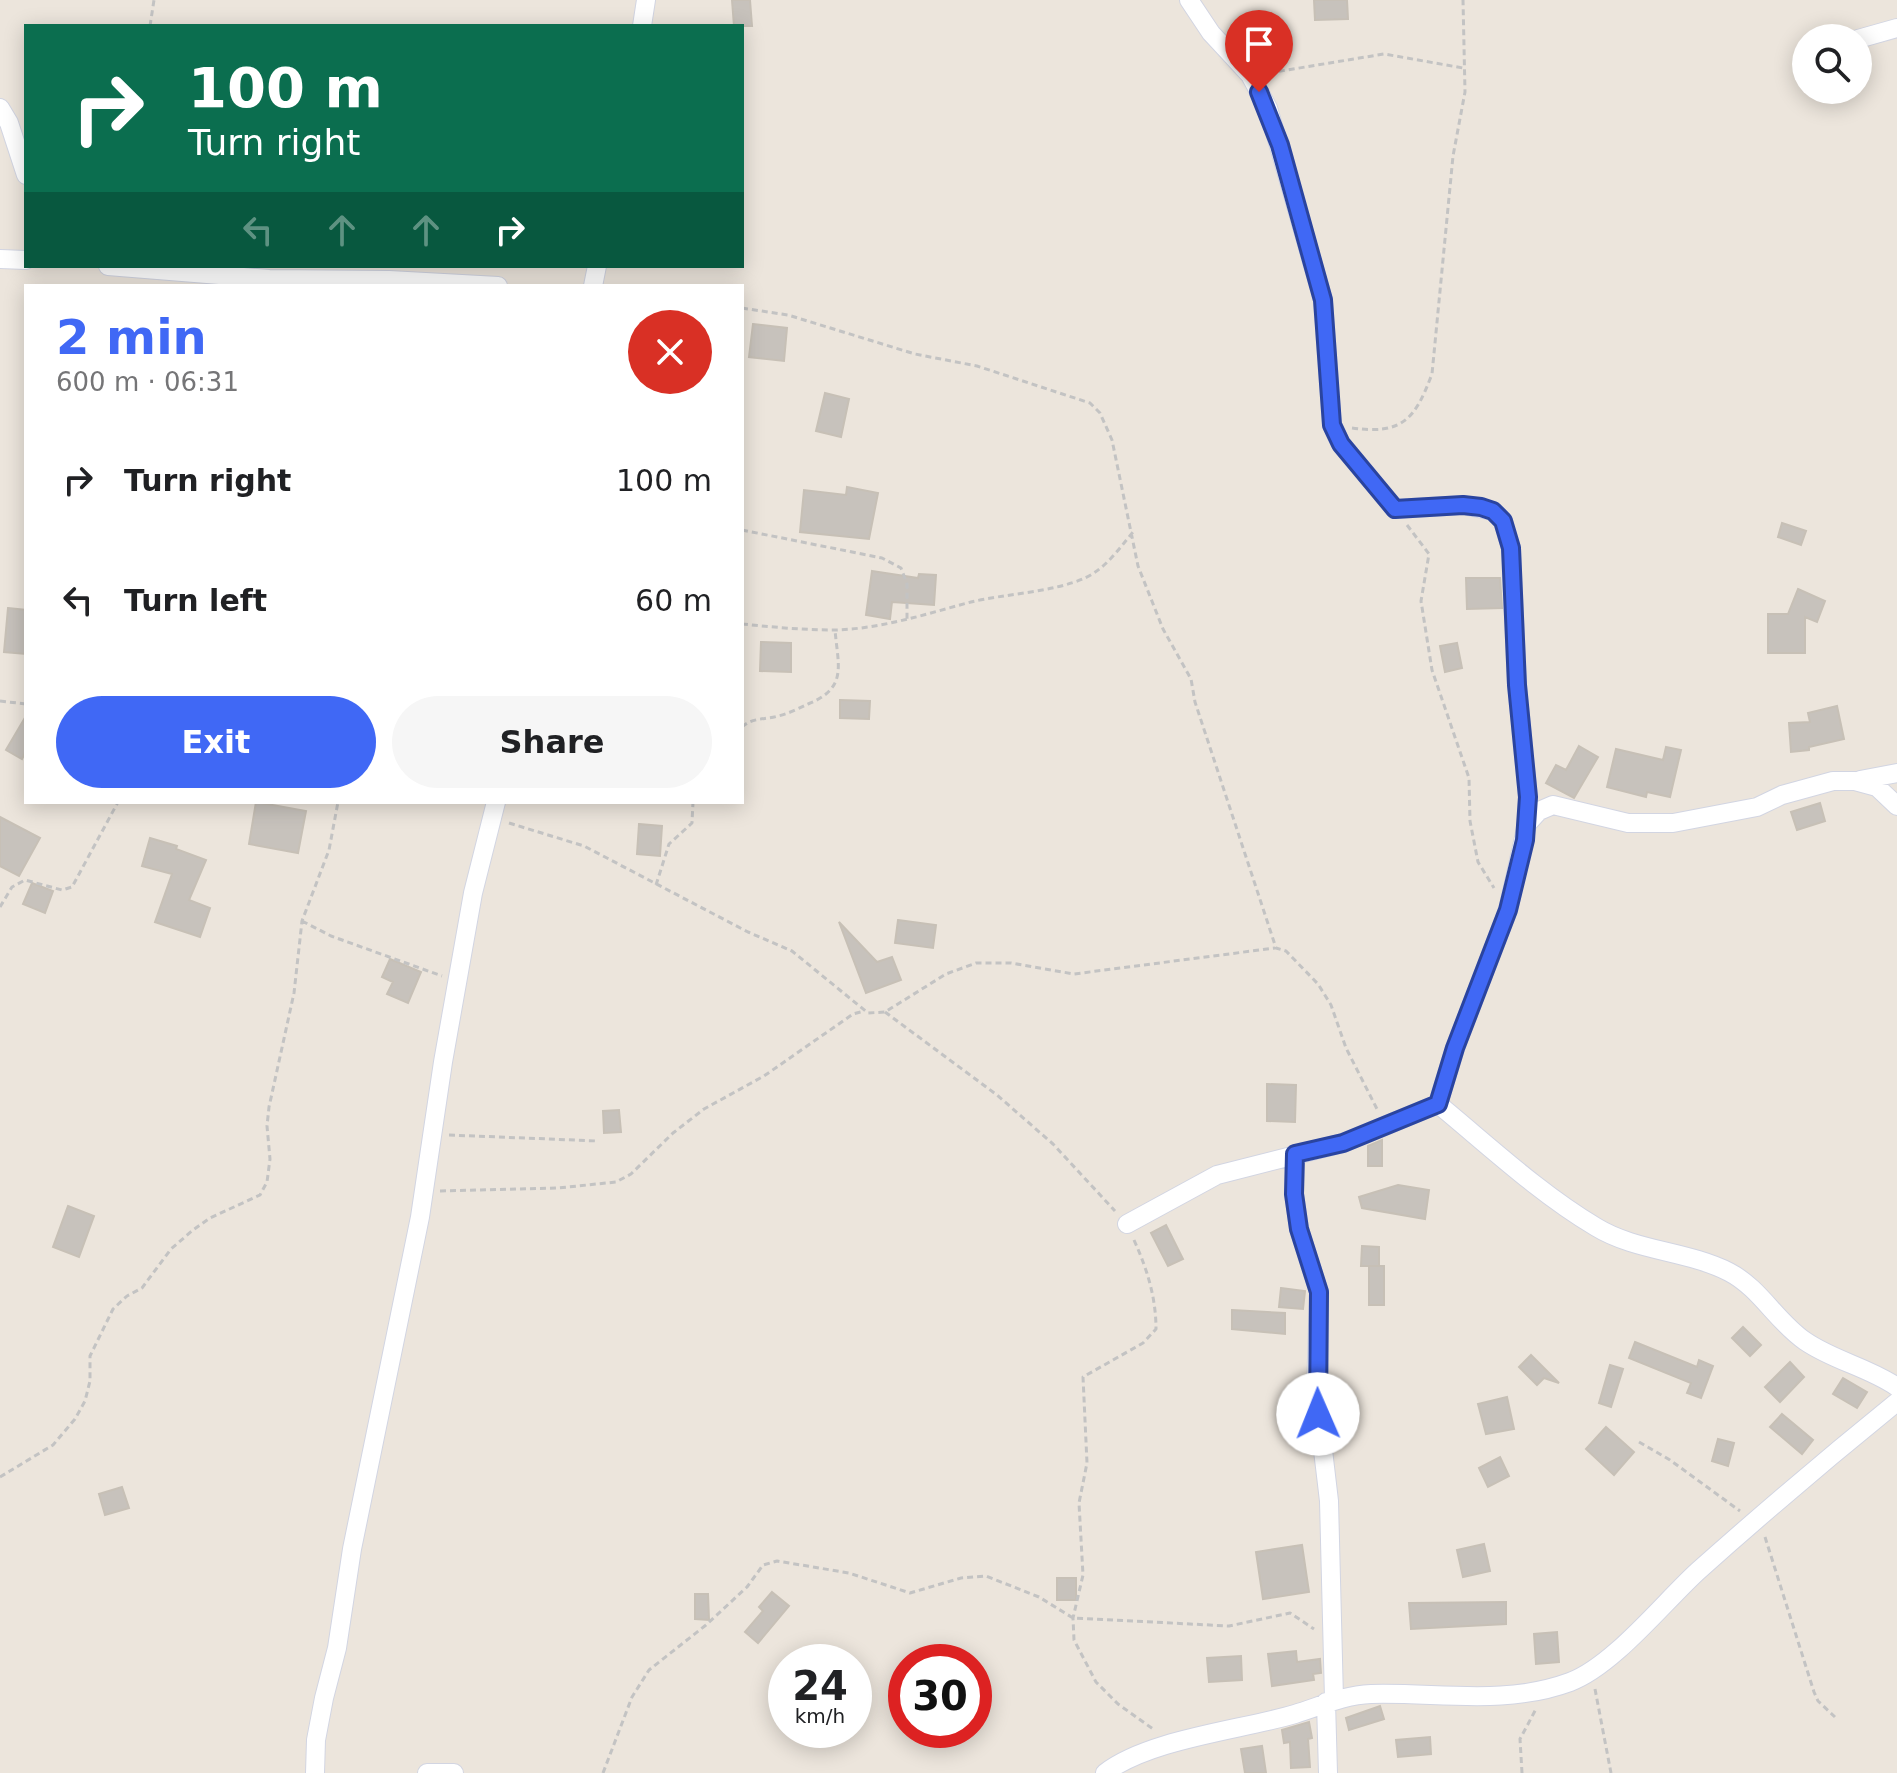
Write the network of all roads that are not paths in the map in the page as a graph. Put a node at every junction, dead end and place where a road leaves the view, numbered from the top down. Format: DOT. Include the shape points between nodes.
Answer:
graph roads {
  1 [pos="646,0"];
  2 [pos="1189,0"];
  3 [pos="642,24"];
  4 [pos="1897,28"];
  5 [pos="1872,35"];
  6 [pos="0,108"];
  7 [pos="24,169"];
  8 [pos="0,259"];
  9 [pos="24,260"];
  10 [pos="133,268"];
  11 [pos="462,284"];
  12 [pos="1897,773"];
  13 [pos="1855,781"];
  14 [pos="1897,806"];
  15 [pos="495,810"];
  16 [pos="1527,824"];
  17 [pos="1438,1104"];
  18 [pos="1295,1154"];
  19 [pos="1127,1224"];
  20 [pos="1897,1387"];
  21 [pos="1897,1402"];
  22 [pos="1330,1701"];
  23 [pos="315,1773"];
  24 [pos="427,1773"];
  25 [pos="454,1773"];
  26 [pos="1105,1773"];
  27 [pos="1328,1773"];
  1 -- 3 [label="street"];
  2 -- 16 [label="street" via="1250,75 1268,108 1323,300 1332,425 1341,444 1395,509 1472,506 1493,511 1503,521 1511,548"];
  4 -- 5 [label="street"];
  6 -- 7 [label="street"];
  8 -- 9 [label="street"];
  10 -- 11 [label="street" via="269,279"];
  12 -- 13 [label="street"];
  13 -- 14 [label="street" via="1877,787"];
  13 -- 16 [label="street" via="1833,781 1757,807 1673,823 1628,823 1553,805"];
  15 -- 23 [label="street" via="457,980 424,1191 316,1740"];
  16 -- 17 [label="street" via="1508,910"];
  17 -- 18 [label="street" via="1343,1143"];
  17 -- 20 [label="street" via="1501,1160 1600,1230 1728,1272 1751,1287 1802,1339"];
  18 -- 19 [label="street" via="1217,1175"];
  18 -- 22 [label="street" via="1299,1229 1319,1292 1316,1391 1329,1501 1334,1643"];
  21 -- 22 [label="street" via="1697,1572 1629,1639 1575,1680 1549,1689 1479,1698 1370,1694"];
  22 -- 26 [label="street" via="1172,1743"];
  22 -- 27 [label="street"];
  24 -- 25 [label="street"];
}
